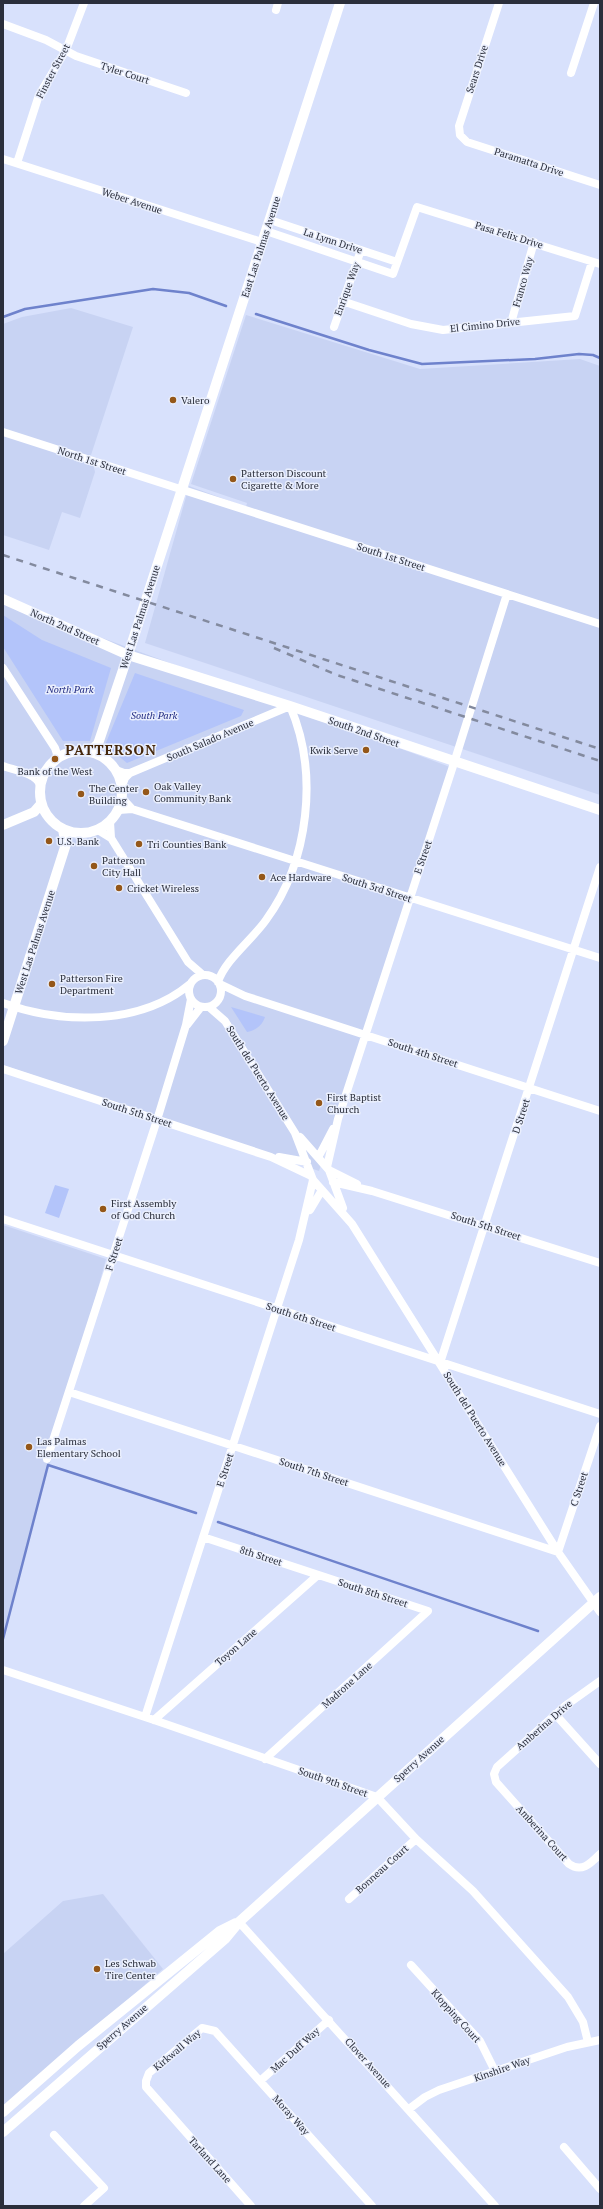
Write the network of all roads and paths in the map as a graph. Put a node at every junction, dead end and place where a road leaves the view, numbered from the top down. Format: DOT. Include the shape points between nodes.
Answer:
graph roads {
  1 [pos="84,3"];
  2 [pos="340,3"];
  3 [pos="499,3"];
  4 [pos="594,3"];
  5 [pos="3,24"];
  6 [pos="66,50"];
  7 [pos="571,73"];
  8 [pos="186,93"];
  9 [pos="460,135"];
  10 [pos="3,159"];
  11 [pos="17,163"];
  12 [pos="600,185"];
  13 [pos="270,220"];
  14 [pos="266,231"];
  15 [pos="262,242"];
  16 [pos="534,242"];
  17 [pos="361,250"];
  18 [pos="357,262"];
  19 [pos="397,262"];
  20 [pos="596,263"];
  21 [pos="342,301"];
  22 [pos="512,323"];
  23 [pos="334,327"];
  24 [pos="3,432"];
  25 [pos="182,490"];
  26 [pos="507,594"];
  27 [pos="3,599"];
  28 [pos="600,624"];
  29 [pos="128,655"];
  30 [pos="3,668"];
  31 [pos="290,706"];
  32 [pos="98,744"];
  33 [pos="55,748"];
  34 [pos="89,752"];
  35 [pos="65,754"];
  36 [pos="102,757"];
  37 [pos="54,761"];
  38 [pos="454,763"];
  39 [pos="3,766"];
  40 [pos="116,770"];
  41 [pos="130,773"];
  42 [pos="44,774"];
  43 [pos="30,775"];
  44 [pos="40,785"];
  45 [pos="122,786"];
  46 [pos="122,798"];
  47 [pos="41,804"];
  48 [pos="132,808"];
  49 [pos="119,810"];
  50 [pos="600,810"];
  51 [pos="31,814"];
  52 [pos="46,815"];
  53 [pos="110,822"];
  54 [pos="3,824"];
  55 [pos="64,830"];
  56 [pos="98,830"];
  57 [pos="76,834"];
  58 [pos="111,838"];
  59 [pos="66,844"];
  60 [pos="296,862"];
  61 [pos="600,867"];
  62 [pos="409,898"];
  63 [pos="575,950"];
  64 [pos="600,958"];
  65 [pos="230,961"];
  66 [pos="188,962"];
  67 [pos="206,975"];
  68 [pos="191,982"];
  69 [pos="219,983"];
  70 [pos="245,996"];
  71 [pos="220,998"];
  72 [pos="190,999"];
  73 [pos="166,1000"];
  74 [pos="3,1003"];
  75 [pos="14,1007"];
  76 [pos="205,1007"];
  77 [pos="224,1021"];
  78 [pos="186,1025"];
  79 [pos="366,1034"];
  80 [pos="3,1041"];
  81 [pos="3,1069"];
  82 [pos="530,1088"];
  83 [pos="600,1111"];
  84 [pos="157,1120"];
  85 [pos="338,1120"];
  86 [pos="291,1126"];
  87 [pos="295,1133"];
  88 [pos="318,1156"];
  89 [pos="271,1157"];
  90 [pos="293,1159"];
  91 [pos="307,1161"];
  92 [pos="328,1168"];
  93 [pos="312,1178"];
  94 [pos="333,1183"];
  95 [pos="348,1185"];
  96 [pos="323,1190"];
  97 [pos="372,1191"];
  98 [pos="343,1207"];
  99 [pos="3,1219"];
  100 [pos="304,1224"];
  101 [pos="352,1224"];
  102 [pos="486,1226"];
  103 [pos="113,1256"];
  104 [pos="600,1263"];
  105 [pos="277,1309"];
  106 [pos="440,1363"];
  107 [pos="69,1392"];
  108 [pos="600,1414"];
  109 [pos="600,1426"];
  110 [pos="233,1446"];
  111 [pos="47,1459"];
  112 [pos="203,1537"];
  113 [pos="558,1552"];
  114 [pos="318,1575"];
  115 [pos="596,1600"];
  116 [pos="428,1611"];
  117 [pos="600,1612"];
  118 [pos="3,1670"];
  119 [pos="600,1681"];
  120 [pos="555,1714"];
  121 [pos="149,1718"];
  122 [pos="265,1759"];
  123 [pos="600,1764"];
  124 [pos="494,1774"];
  125 [pos="377,1797"];
  126 [pos="416,1839"];
  127 [pos="600,1854"];
  128 [pos="349,1899"];
  129 [pos="239,1922"];
  130 [pos="411,1965"];
  131 [pos="329,2020"];
  132 [pos="207,2028"];
  133 [pos="600,2040"];
  134 [pos="588,2042"];
  135 [pos="495,2071"];
  136 [pos="260,2081"];
  137 [pos="409,2109"];
  138 [pos="3,2112"];
  139 [pos="168,2113"];
  140 [pos="3,2132"];
  141 [pos="54,2135"];
  142 [pos="564,2148"];
  143 [pos="600,2189"];
  144 [pos="84,2206"];
  145 [pos="251,2206"];
  146 [pos="372,2206"];
  147 [pos="495,2206"];
  1 -- 6 [label="street, Finster Street"];
  2 -- 13 [label="main road, East Las Palmas Avenue"];
  3 -- 9 [label="street, Sears Drive" via="459,126"];
  4 -- 7 [label="street"];
  5 -- 6 [label="street, Tyler Court"];
  6 -- 8 [label="street, Tyler Court" via="76,56"];
  6 -- 11 [label="street, Finster Street" via="39,95"];
  9 -- 12 [label="street, Paramatta Drive" via="467,142"];
  10 -- 11 [label="street, Weber Avenue"];
  11 -- 15 [label="street, Weber Avenue"];
  13 -- 14 [label="main road, East Las Palmas Avenue"];
  13 -- 17 [label="street, La Lynn Drive"];
  14 -- 15 [label="main road, East Las Palmas Avenue"];
  14 -- 18 [label="street, La Lynn Drive"];
  15 -- 25 [label="main road, East Las Palmas Avenue"];
  16 -- 19 [label="street, Pasa Felix Drive" via="417,207"];
  16 -- 20 [label="street, Pasa Felix Drive"];
  16 -- 22 [label="street, Franco Way"];
  17 -- 18 [label="street, Enrique Way"];
  17 -- 19 [label="street, La Lynn Drive"];
  18 -- 19 [label="street, La Lynn Drive" via="393,274"];
  18 -- 21 [label="street, Enrique Way"];
  20 -- 22 [label="street, El Cimino Drive" via="575,316"];
  21 -- 22 [label="street, El Cimino Drive" via="411,324 443,330"];
  21 -- 23 [label="street, Enrique Way"];
  24 -- 25 [label="street, North 1st Street"];
  25 -- 26 [label="street, South 1st Street"];
  25 -- 29 [label="main road, West Las Palmas Avenue"];
  26 -- 28 [label="street, South 1st Street"];
  26 -- 38 [label="street, E Street"];
  27 -- 29 [label="main road, North 2nd Street"];
  29 -- 31 [label="main road, South 2nd Street"];
  29 -- 32 [label="main road, West Las Palmas Avenue"];
  30 -- 33 [label="street"];
  31 -- 38 [label="main road, South 2nd Street"];
  31 -- 41 [label="street, South Salado Avenue"];
  31 -- 60 [label="street" via="298,725 306,785 303,830"];
  32 -- 34 [label="main road, West Las Palmas Avenue"];
  32 -- 36 [label="main road"];
  33 -- 35 [label="street"];
  33 -- 37 [label="street" via="57,754"];
  34 -- 35 [label="main road"];
  34 -- 36 [label="main road"];
  35 -- 37 [label="main road"];
  36 -- 40 [label="main road"];
  37 -- 42 [label="main road"];
  38 -- 50 [label="main road, South 2nd Street"];
  38 -- 62 [label="street, E Street"];
  39 -- 43 [label="street"];
  40 -- 41 [label="street" via="124,774"];
  40 -- 45 [label="main road"];
  41 -- 45 [label="street"];
  42 -- 43 [label="street"];
  42 -- 44 [label="main road"];
  43 -- 44 [label="street" via="37,779"];
  44 -- 47 [label="main road"];
  45 -- 46 [label="main road"];
  46 -- 48 [label="street, South 3rd Street"];
  46 -- 49 [label="main road"];
  47 -- 51 [label="main road"];
  47 -- 52 [label="main road"];
  48 -- 49 [label="street, South 3rd Street"];
  48 -- 60 [label="street, South 3rd Street"];
  49 -- 53 [label="main road"];
  51 -- 52 [label="main road"];
  51 -- 54 [label="main road"];
  52 -- 55 [label="main road"];
  53 -- 56 [label="main road"];
  53 -- 58 [label="street"];
  55 -- 57 [label="main road"];
  55 -- 59 [label="main road, West Las Palmas Avenue"];
  56 -- 57 [label="main road"];
  56 -- 58 [label="street"];
  57 -- 59 [label="main road, West Las Palmas Avenue"];
  58 -- 66 [label="street"];
  59 -- 75 [label="main road, West Las Palmas Avenue"];
  60 -- 62 [label="street, South 3rd Street"];
  60 -- 65 [label="street" via="269,917"];
  61 -- 63 [label="street, D Street"];
  62 -- 63 [label="street, South 3rd Street"];
  62 -- 79 [label="street, E Street"];
  63 -- 64 [label="street, South 3rd Street"];
  63 -- 82 [label="street, D Street"];
  65 -- 67 [label="street"];
  65 -- 69 [label="street"];
  66 -- 67 [label="street"];
  66 -- 68 [label="street"];
  67 -- 68 [label="street"];
  67 -- 69 [label="street"];
  68 -- 72 [label="street" via="188,992"];
  68 -- 73 [label="street"];
  69 -- 70 [label="street, South 4th Street"];
  69 -- 71 [label="street"];
  70 -- 71 [label="street, South 4th Street"];
  70 -- 79 [label="street, South 4th Street"];
  71 -- 76 [label="street"];
  71 -- 77 [label="street, South del Puerto Avenue"];
  72 -- 73 [label="street"];
  72 -- 76 [label="street"];
  72 -- 78 [label="street, F Street"];
  73 -- 75 [label="street" via="130,1012 91,1017 48,1015"];
  74 -- 75 [label="street"];
  75 -- 80 [label="main road, West Las Palmas Avenue"];
  76 -- 77 [label="street, South del Puerto Avenue"];
  76 -- 78 [label="street, F Street"];
  77 -- 86 [label="street, South del Puerto Avenue"];
  78 -- 84 [label="street, F Street"];
  79 -- 82 [label="street, South 4th Street"];
  79 -- 85 [label="street, E Street"];
  81 -- 84 [label="street, South 5th Street"];
  82 -- 83 [label="street, South 4th Street"];
  82 -- 102 [label="street, D Street"];
  84 -- 89 [label="street, South 5th Street"];
  84 -- 103 [label="street, F Street"];
  85 -- 88 [label="street, E Street"];
  85 -- 92 [label="street, E Street"];
  86 -- 87 [label="street, South del Puerto Avenue"];
  86 -- 88 [label="street, South del Puerto Avenue"];
  87 -- 90 [label="street" via="298,1150"];
  87 -- 91 [label="street, South del Puerto Avenue"];
  88 -- 91 [label="street"];
  88 -- 92 [label="street, South del Puerto Avenue"];
  89 -- 90 [label="street, South 5th Street"];
  89 -- 93 [label="street, South 5th Street"];
  90 -- 91 [label="street, South 5th Street"];
  91 -- 93 [label="street, South del Puerto Avenue"];
  92 -- 94 [label="street, South del Puerto Avenue"];
  92 -- 97 [label="street, South 5th Street"];
  93 -- 96 [label="street, South del Puerto Avenue"];
  93 -- 100 [label="street, E Street"];
  94 -- 95 [label="street, South 5th Street"];
  94 -- 96 [label="street"];
  94 -- 98 [label="street, South del Puerto Avenue"];
  95 -- 97 [label="street, South 5th Street"];
  95 -- 98 [label="street" via="343,1194"];
  96 -- 100 [label="street, E Street"];
  96 -- 101 [label="street, South del Puerto Avenue"];
  97 -- 102 [label="street, South 5th Street"];
  98 -- 101 [label="street, South del Puerto Avenue"];
  99 -- 103 [label="street, South 6th Street"];
  100 -- 105 [label="street, E Street"];
  101 -- 106 [label="street, South del Puerto Avenue"];
  102 -- 104 [label="street, South 5th Street"];
  102 -- 106 [label="street, D Street"];
  103 -- 105 [label="street, South 6th Street"];
  103 -- 107 [label="street, F Street"];
  105 -- 106 [label="street, South 6th Street"];
  105 -- 110 [label="street, E Street"];
  106 -- 108 [label="street, South 6th Street"];
  106 -- 113 [label="street, South del Puerto Avenue"];
  107 -- 110 [label="street, South 7th Street"];
  107 -- 111 [label="street, F Street"];
  109 -- 113 [label="street, C Street"];
  110 -- 112 [label="street, E Street"];
  110 -- 113 [label="street, South 7th Street"];
  112 -- 114 [label="street, 8th Street"];
  112 -- 121 [label="street, E Street"];
  113 -- 115 [label="street, South del Puerto Avenue"];
  114 -- 116 [label="street, South 8th Street"];
  114 -- 121 [label="street, Toyon Lane"];
  115 -- 117 [label="street, South del Puerto Avenue"];
  115 -- 125 [label="main road, Sperry Avenue"];
  116 -- 122 [label="street, Madrone Lane"];
  118 -- 121 [label="street, South 9th Street"];
  119 -- 120 [label="street, Amberina Drive"];
  120 -- 123 [label="street"];
  120 -- 124 [label="street, Amberina Drive" via="497,1766"];
  121 -- 122 [label="street, South 9th Street"];
  122 -- 125 [label="street, South 9th Street"];
  124 -- 127 [label="street, Amberina Court" via="496,1782 572,1866 584,1867"];
  125 -- 126 [label="street, South 9th Street"];
  125 -- 129 [label="main road, Sperry Avenue"];
  126 -- 128 [label="street, Bonneau Court"];
  126 -- 134 [label="street, South 9th Street" via="473,1891 568,1997 580,2016"];
  129 -- 131 [label="street, Clover Avenue"];
  129 -- 138 [label="main road, Sperry Avenue" via="208,1940 89,2037"];
  129 -- 140 [label="main road, Sperry Avenue" via="225,1938"];
  130 -- 135 [label="street, Klopping Court" via="480,2041"];
  131 -- 136 [label="street, Mac Duff Way"];
  131 -- 137 [label="street, Clover Avenue"];
  132 -- 136 [label="street, Moray Way" via="215,2031"];
  132 -- 139 [label="street, Kirkwall Way" via="197,2030 146,2077 149,2092"];
  133 -- 134 [label="street, Kinshire Way"];
  134 -- 135 [label="street, Kinshire Way"];
  135 -- 137 [label="street, Kinshire Way" via="439,2090"];
  136 -- 146 [label="street, Moray Way"];
  137 -- 147 [label="street, Clover Avenue"];
  139 -- 145 [label="street, Tarland Lane"];
  141 -- 144 [label="street" via="104,2188"];
  142 -- 143 [label="street"];
}
